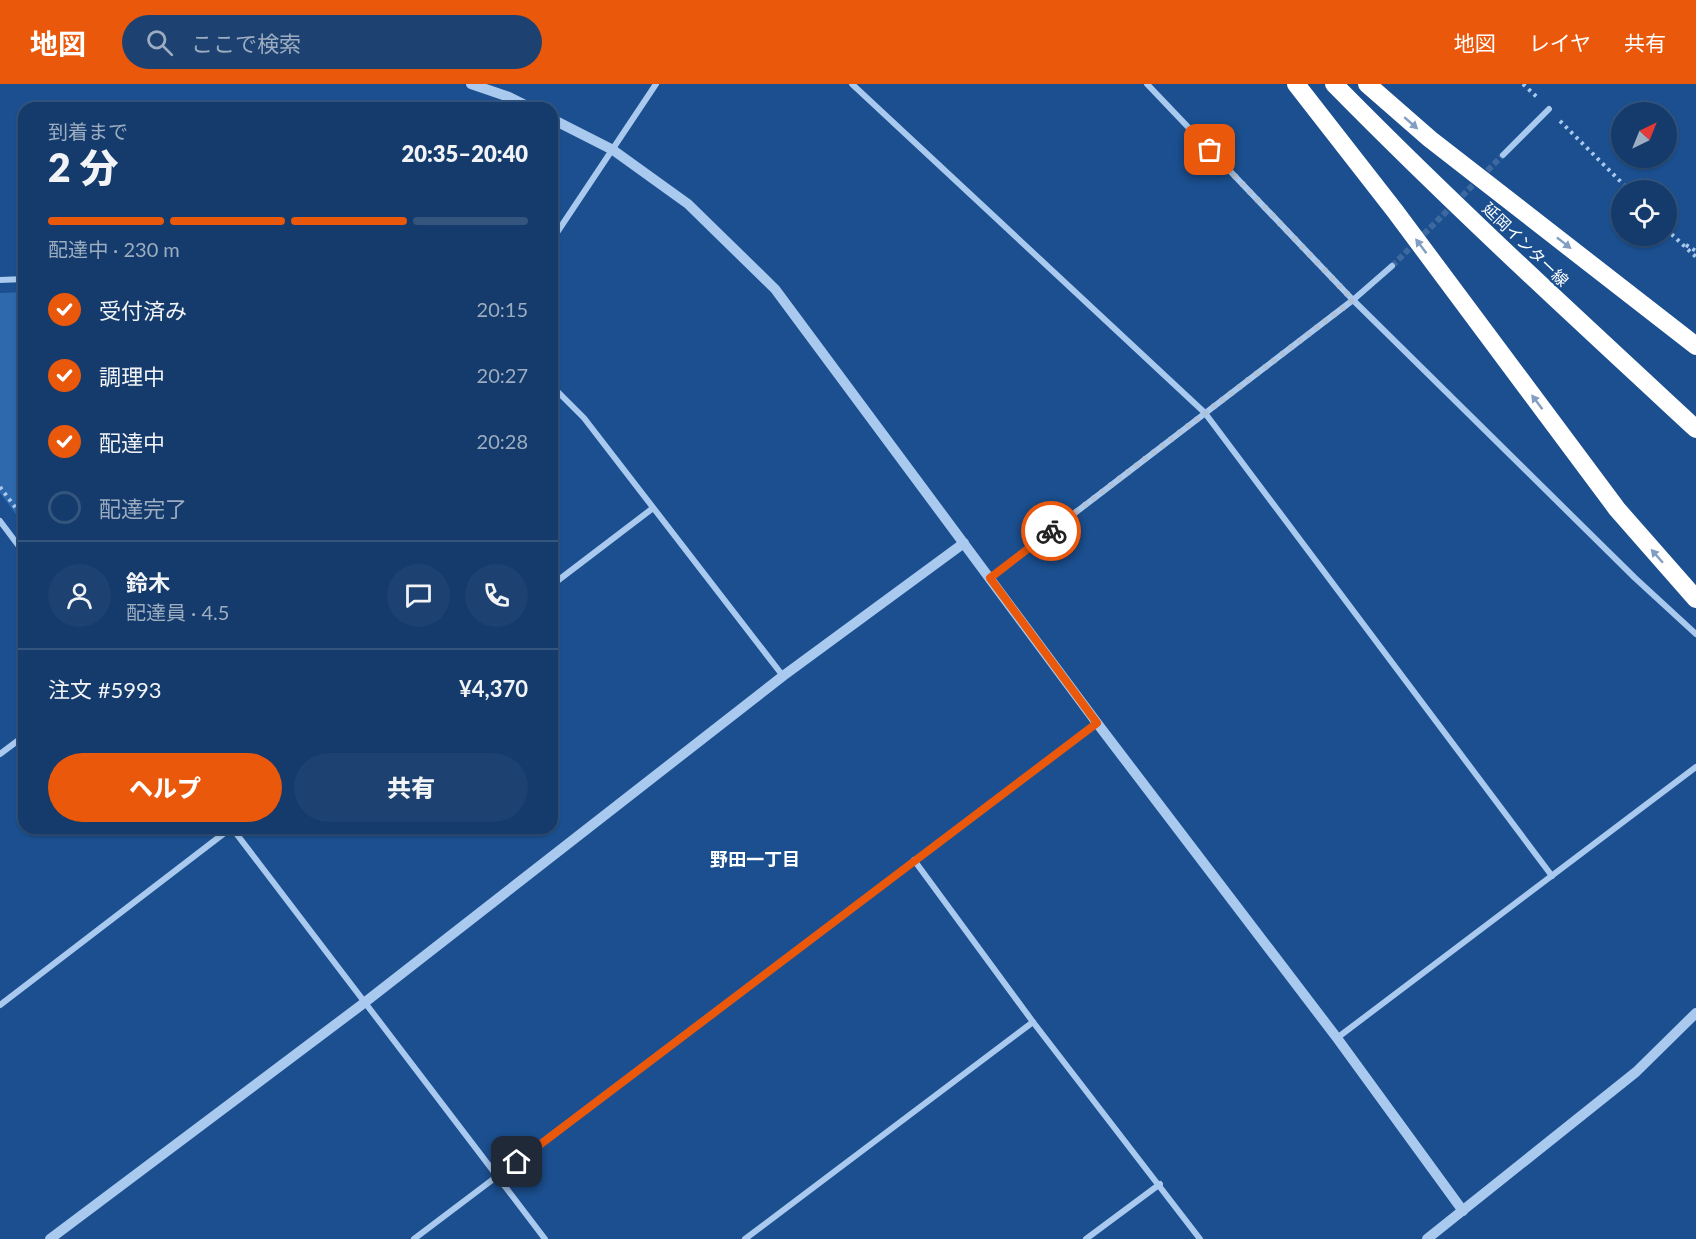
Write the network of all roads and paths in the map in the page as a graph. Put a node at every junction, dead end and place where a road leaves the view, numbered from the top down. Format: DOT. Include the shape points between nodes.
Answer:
graph roads {
  1 [pos="471,84"];
  2 [pos="656,84"];
  3 [pos="852,84"];
  4 [pos="1147,84"];
  5 [pos="1296,84"];
  6 [pos="1335,84"];
  7 [pos="1367,84"];
  8 [pos="1523,84"];
  9 [pos="519,102"];
  10 [pos="1549,109"];
  11 [pos="558,122"];
  12 [pos="613,150"];
  13 [pos="1503,155"];
  14 [pos="1619,180"];
  15 [pos="558,231"];
  16 [pos="1677,239"];
  17 [pos="1696,251"];
  18 [pos="1696,257"];
  19 [pos="1392,266"];
  20 [pos="18,279"];
  21 [pos="0,280"];
  22 [pos="1353,300"];
  23 [pos="1696,346"];
  24 [pos="558,392"];
  25 [pos="1205,413"];
  26 [pos="1696,429"];
  27 [pos="0,487"];
  28 [pos="653,508"];
  29 [pos="18,511"];
  30 [pos="0,522"];
  31 [pos="964,543"];
  32 [pos="18,545"];
  33 [pos="990,578"];
  34 [pos="558,580"];
  35 [pos="1696,600"];
  36 [pos="1696,634"];
  37 [pos="783,676"];
  38 [pos="1097,723"];
  39 [pos="18,740"];
  40 [pos="0,754"];
  41 [pos="1696,767"];
  42 [pos="223,834"];
  43 [pos="236,834"];
  44 [pos="914,861"];
  45 [pos="1552,876"];
  46 [pos="364,1003"];
  47 [pos="0,1005"];
  48 [pos="1696,1013"];
  49 [pos="1033,1022"];
  50 [pos="1336,1038"];
  51 [pos="498,1176"];
  52 [pos="1160,1184"];
  53 [pos="1463,1212"];
  54 [pos="50,1239"];
  55 [pos="414,1239"];
  56 [pos="545,1239"];
  57 [pos="746,1239"];
  58 [pos="1086,1239"];
  59 [pos="1200,1239"];
  60 [pos="1427,1239"];
  1 -- 9 [label="street"];
  2 -- 12 [label="street"];
  3 -- 25 [label="street"];
  4 -- 22 [label="street"];
  35 -- 5 [label="highway, one-way" via="1617,509"];
  6 -- 26 [label="highway, 延岡インター線" via="1533,278"];
  7 -- 23 [label="highway, one-way" via="1430,139"];
  8 -- 10 [label="path"];
  10 -- 13 [label="street"];
  10 -- 14 [label="path"];
  11 -- 12 [label="street"];
  12 -- 15 [label="street"];
  12 -- 31 [label="street" via="688,204 775,289"];
  16 -- 17 [label="path"];
  16 -- 18 [label="path"];
  19 -- 22 [label="street"];
  20 -- 21 [label="street"];
  22 -- 25 [label="street"];
  22 -- 36 [label="street"];
  24 -- 28 [label="street" via="584,418"];
  25 -- 33 [label="street"];
  25 -- 45 [label="street"];
  27 -- 29 [label="path"];
  28 -- 34 [label="street"];
  28 -- 37 [label="street"];
  30 -- 32 [label="street"];
  31 -- 33 [label="street"];
  31 -- 37 [label="street"];
  33 -- 38 [label="street"];
  37 -- 46 [label="street"];
  38 -- 44 [label="street"];
  38 -- 50 [label="street"];
  39 -- 40 [label="street"];
  41 -- 45 [label="street"];
  42 -- 47 [label="street"];
  43 -- 46 [label="street"];
  44 -- 49 [label="street"];
  44 -- 51 [label="street"];
  45 -- 50 [label="street"];
  46 -- 51 [label="street"];
  46 -- 54 [label="street"];
  48 -- 53 [label="street" via="1636,1072"];
  49 -- 52 [label="street"];
  49 -- 57 [label="street"];
  50 -- 53 [label="street"];
  51 -- 55 [label="street"];
  51 -- 56 [label="street"];
  52 -- 58 [label="street"];
  52 -- 59 [label="street"];
  53 -- 60 [label="street"];
}
